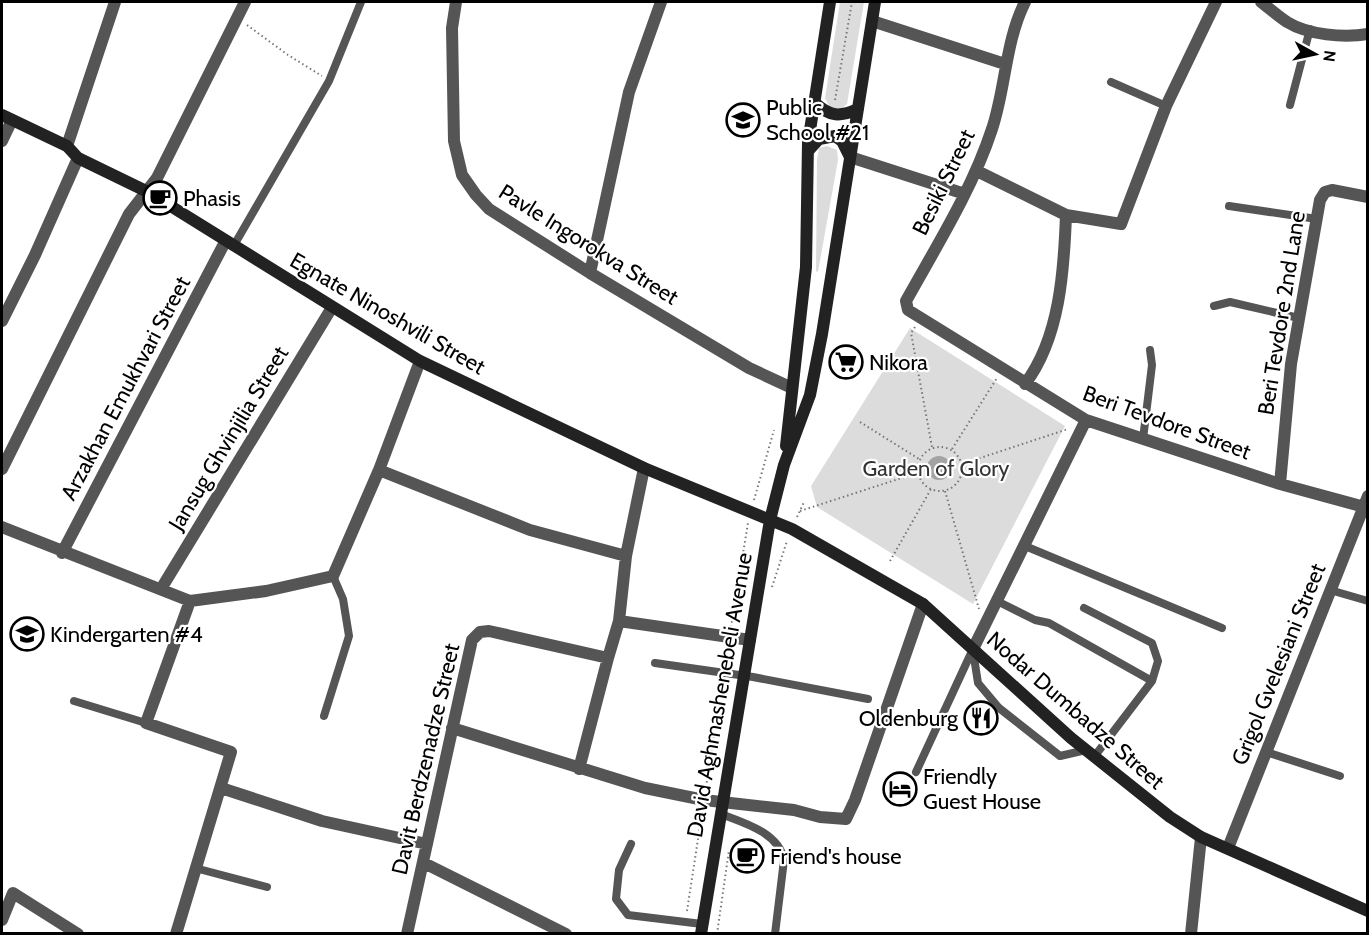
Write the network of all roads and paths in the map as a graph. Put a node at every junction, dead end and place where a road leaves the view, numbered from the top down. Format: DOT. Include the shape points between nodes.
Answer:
graph roads {
  1 [pos="115,2"];
  2 [pos="245,2"];
  3 [pos="361,2"];
  4 [pos="456,2"];
  5 [pos="661,2"];
  6 [pos="830,2"];
  7 [pos="852,2"];
  8 [pos="875,2"];
  9 [pos="1025,2"];
  10 [pos="1216,2"];
  11 [pos="1260,2"];
  12 [pos="238,18"];
  13 [pos="872,21"];
  14 [pos="1310,29"];
  15 [pos="1368,34"];
  16 [pos="1005,64"];
  17 [pos="330,81"];
  18 [pos="1112,82"];
  19 [pos="815,103"];
  20 [pos="1290,105"];
  21 [pos="1166,106"];
  22 [pos="858,109"];
  23 [pos="832,115"];
  24 [pos="7,117"];
  25 [pos="2,141"];
  26 [pos="67,146"];
  27 [pos="808,151"];
  28 [pos="850,157"];
  29 [pos="78,158"];
  30 [pos="977,171"];
  31 [pos="148,192"];
  32 [pos="965,194"];
  33 [pos="1368,196"];
  34 [pos="1228,206"];
  35 [pos="1066,215"];
  36 [pos="1317,219"];
  37 [pos="229,244"];
  38 [pos="590,273"];
  39 [pos="906,306"];
  40 [pos="1214,306"];
  41 [pos="331,309"];
  42 [pos="921,318"];
  43 [pos="1299,318"];
  44 [pos="2,321"];
  45 [pos="1150,350"];
  46 [pos="420,361"];
  47 [pos="1002,370"];
  48 [pos="1025,384"];
  49 [pos="792,388"];
  50 [pos="1086,420"];
  51 [pos="860,422"];
  52 [pos="1143,439"];
  53 [pos="932,447"];
  54 [pos="952,449"];
  55 [pos="919,459"];
  56 [pos="962,464"];
  57 [pos="784,465"];
  58 [pos="644,468"];
  59 [pos="2,469"];
  60 [pos="379,470"];
  61 [pos="918,473"];
  62 [pos="1280,484"];
  63 [pos="930,489"];
  64 [pos="945,491"];
  65 [pos="804,502"];
  66 [pos="1366,504"];
  67 [pos="799,511"];
  68 [pos="770,520"];
  69 [pos="2,527"];
  70 [pos="792,529"];
  71 [pos="1025,546"];
  72 [pos="62,553"];
  73 [pos="626,556"];
  74 [pos="890,561"];
  75 [pos="333,576"];
  76 [pos="772,587"];
  77 [pos="161,589"];
  78 [pos="1330,590"];
  79 [pos="190,601"];
  80 [pos="997,601"];
  81 [pos="1368,601"];
  82 [pos="923,604"];
  83 [pos="1084,608"];
  84 [pos="619,621"];
  85 [pos="1222,628"];
  86 [pos="983,629"];
  87 [pos="750,640"];
  88 [pos="973,649"];
  89 [pos="608,658"];
  90 [pos="655,663"];
  91 [pos="744,675"];
  92 [pos="1152,681"];
  93 [pos="868,699"];
  94 [pos="74,701"];
  95 [pos="324,716"];
  96 [pos="146,723"];
  97 [pos="452,728"];
  98 [pos="1266,752"];
  99 [pos="1090,753"];
  100 [pos="579,769"];
  101 [pos="916,772"];
  102 [pos="1340,776"];
  103 [pos="221,788"];
  104 [pos="722,808"];
  105 [pos="1201,837"];
  106 [pos="730,841"];
  107 [pos="427,844"];
  108 [pos="631,844"];
  109 [pos="1228,848"];
  110 [pos="424,863"];
  111 [pos="195,868"];
  112 [pos="267,887"];
  113 [pos="1368,911"];
  114 [pos="2,920"];
  115 [pos="701,929"];
  116 [pos="78,933"];
  117 [pos="176,933"];
  118 [pos="407,933"];
  119 [pos="566,933"];
  120 [pos="717,933"];
  121 [pos="775,933"];
  122 [pos="1191,933"];
  1 -- 26 [label="street"];
  2 -- 12 [label="street"];
  3 -- 17 [label="lane"];
  4 -- 38 [label="street, Pavle Ingorokva Street" via="452,28 454,141 462,175 489,209"];
  5 -- 38 [label="street" via="629,92"];
  6 -- 19 [label="main road, David Aghmashenebeli Avenue"];
  7 -- 23 [label="path"];
  8 -- 13 [label="main road, David Aghmashenebeli Avenue"];
  9 -- 16 [label="street, Besiki Street" via="1011,33"];
  10 -- 21 [label="street"];
  11 -- 14 [label="street" via="1289,23"];
  12 -- 17 [label="path" via="288,56"];
  12 -- 31 [label="street"];
  13 -- 16 [label="street"];
  13 -- 22 [label="main road, David Aghmashenebeli Avenue"];
  14 -- 15 [label="street" via="1356,36"];
  14 -- 20 [label="lane"];
  16 -- 30 [label="street, Besiki Street" via="993,126"];
  17 -- 37 [label="lane"];
  18 -- 21 [label="lane"];
  19 -- 23 [label="main road"];
  19 -- 27 [label="main road, David Aghmashenebeli Avenue"];
  21 -- 35 [label="street" via="1121,224"];
  22 -- 23 [label="main road" via="842,116"];
  22 -- 28 [label="main road, David Aghmashenebeli Avenue"];
  24 -- 25 [label="street"];
  24 -- 26 [label="main road, Egnate Ninoshvili Street"];
  26 -- 29 [label="main road, Egnate Ninoshvili Street"];
  27 -- 28 [label="main road" via="819,139 835,136"];
  27 -- 49 [label="main road, David Aghmashenebeli Avenue" via="806,267"];
  28 -- 32 [label="street"];
  28 -- 57 [label="main road, David Aghmashenebeli Avenue" via="810,394"];
  29 -- 31 [label="main road, Egnate Ninoshvili Street"];
  29 -- 44 [label="street"];
  30 -- 32 [label="street, Besiki Street"];
  30 -- 35 [label="street"];
  31 -- 37 [label="main road, Egnate Ninoshvili Street"];
  31 -- 59 [label="street" via="129,214"];
  32 -- 39 [label="street, Besiki Street"];
  33 -- 36 [label="street, Beri Tevdore 2nd Lane" via="1324,192"];
  34 -- 36 [label="lane"];
  35 -- 48 [label="street" via="1065,255 1053,318 1036,370"];
  36 -- 43 [label="street, Beri Tevdore 2nd Lane"];
  37 -- 41 [label="main road, Egnate Ninoshvili Street"];
  37 -- 72 [label="street, Arzakhan Emukhvari Street"];
  38 -- 49 [label="street, Pavle Ingorokva Street" via="749,368"];
  39 -- 42 [label="street, Beri Tevdore Street"];
  40 -- 43 [label="lane" via="1230,302"];
  41 -- 46 [label="main road, Egnate Ninoshvili Street"];
  41 -- 77 [label="street, Jansug Ghvinjilia Street"];
  42 -- 47 [label="street, Beri Tevdore Street"];
  42 -- 53 [label="path" via="911,333"];
  43 -- 62 [label="street, Beri Tevdore 2nd Lane"];
  45 -- 52 [label="lane" via="1152,365"];
  46 -- 58 [label="main road, Egnate Ninoshvili Street"];
  46 -- 60 [label="street"];
  47 -- 48 [label="street, Beri Tevdore Street"];
  47 -- 54 [label="path"];
  48 -- 50 [label="street, Beri Tevdore Street"];
  49 -- 57 [label="main road, David Aghmashenebeli Avenue"];
  50 -- 52 [label="street, Beri Tevdore Street"];
  50 -- 56 [label="path"];
  50 -- 71 [label="street"];
  51 -- 55 [label="path"];
  52 -- 62 [label="street, Beri Tevdore Street"];
  53 -- 54 [label="path"];
  53 -- 55 [label="path"];
  54 -- 56 [label="path"];
  55 -- 61 [label="path"];
  56 -- 64 [label="path" via="958,483"];
  57 -- 68 [label="main road, David Aghmashenebeli Avenue"];
  58 -- 68 [label="main road, Egnate Ninoshvili Street"];
  58 -- 73 [label="street"];
  60 -- 73 [label="street" via="530,530"];
  60 -- 75 [label="street"];
  61 -- 63 [label="path"];
  61 -- 67 [label="path"];
  62 -- 66 [label="street, Beri Tevdore Street"];
  63 -- 64 [label="path"];
  63 -- 74 [label="path"];
  64 -- 86 [label="path"];
  65 -- 67 [label="path"];
  66 -- 78 [label="street, Grigol Gvelesiani Street"];
  67 -- 70 [label="path"];
  68 -- 70 [label="main road, Nodar Dumbadze Street"];
  68 -- 87 [label="main road, David Aghmashenebeli Avenue"];
  69 -- 72 [label="street"];
  70 -- 76 [label="path"];
  70 -- 82 [label="main road, Nodar Dumbadze Street"];
  71 -- 80 [label="street"];
  71 -- 85 [label="lane"];
  72 -- 77 [label="street"];
  73 -- 84 [label="street"];
  75 -- 79 [label="street" via="266,591"];
  75 -- 95 [label="lane" via="346,609 349,636"];
  77 -- 79 [label="street"];
  78 -- 81 [label="lane"];
  78 -- 98 [label="street, Grigol Gvelesiani Street"];
  79 -- 96 [label="street"];
  80 -- 86 [label="street"];
  80 -- 92 [label="lane" via="1049,623"];
  82 -- 88 [label="main road, Nodar Dumbadze Street"];
  82 -- 104 [label="street" via="846,819"];
  83 -- 92 [label="lane" via="1152,643 1158,661"];
  84 -- 87 [label="street"];
  84 -- 89 [label="street"];
  86 -- 88 [label="street"];
  87 -- 91 [label="main road, David Aghmashenebeli Avenue"];
  88 -- 99 [label="main road, Nodar Dumbadze Street"];
  88 -- 99 [label="lane" via="978,683 999,708 1060,756"];
  88 -- 101 [label="lane"];
  89 -- 97 [label="street, Davit Berdzenadze Street" via="480,632 472,640"];
  89 -- 100 [label="street"];
  90 -- 91 [label="lane"];
  91 -- 93 [label="lane"];
  91 -- 104 [label="main road, David Aghmashenebeli Avenue"];
  92 -- 99 [label="lane"];
  94 -- 96 [label="lane"];
  96 -- 103 [label="street" via="231,752"];
  97 -- 100 [label="street"];
  97 -- 107 [label="street, Davit Berdzenadze Street"];
  98 -- 102 [label="lane"];
  98 -- 109 [label="street, Grigol Gvelesiani Street"];
  99 -- 105 [label="main road, Nodar Dumbadze Street" via="1170,818"];
  100 -- 104 [label="street"];
  103 -- 107 [label="street" via="322,822"];
  103 -- 111 [label="street"];
  104 -- 115 [label="main road, David Aghmashenebeli Avenue"];
  104 -- 121 [label="lane" via="772,838 782,849"];
  105 -- 109 [label="main road, Nodar Dumbadze Street"];
  105 -- 122 [label="street"];
  106 -- 120 [label="path"];
  107 -- 110 [label="street, Davit Berdzenadze Street"];
  108 -- 115 [label="lane" via="619,870 616,899 628,915"];
  109 -- 113 [label="main road, Nodar Dumbadze Street"];
  110 -- 118 [label="street, Davit Berdzenadze Street"];
  110 -- 119 [label="street"];
  111 -- 112 [label="lane"];
  111 -- 117 [label="street"];
  114 -- 116 [label="street" via="13,893"];
}
